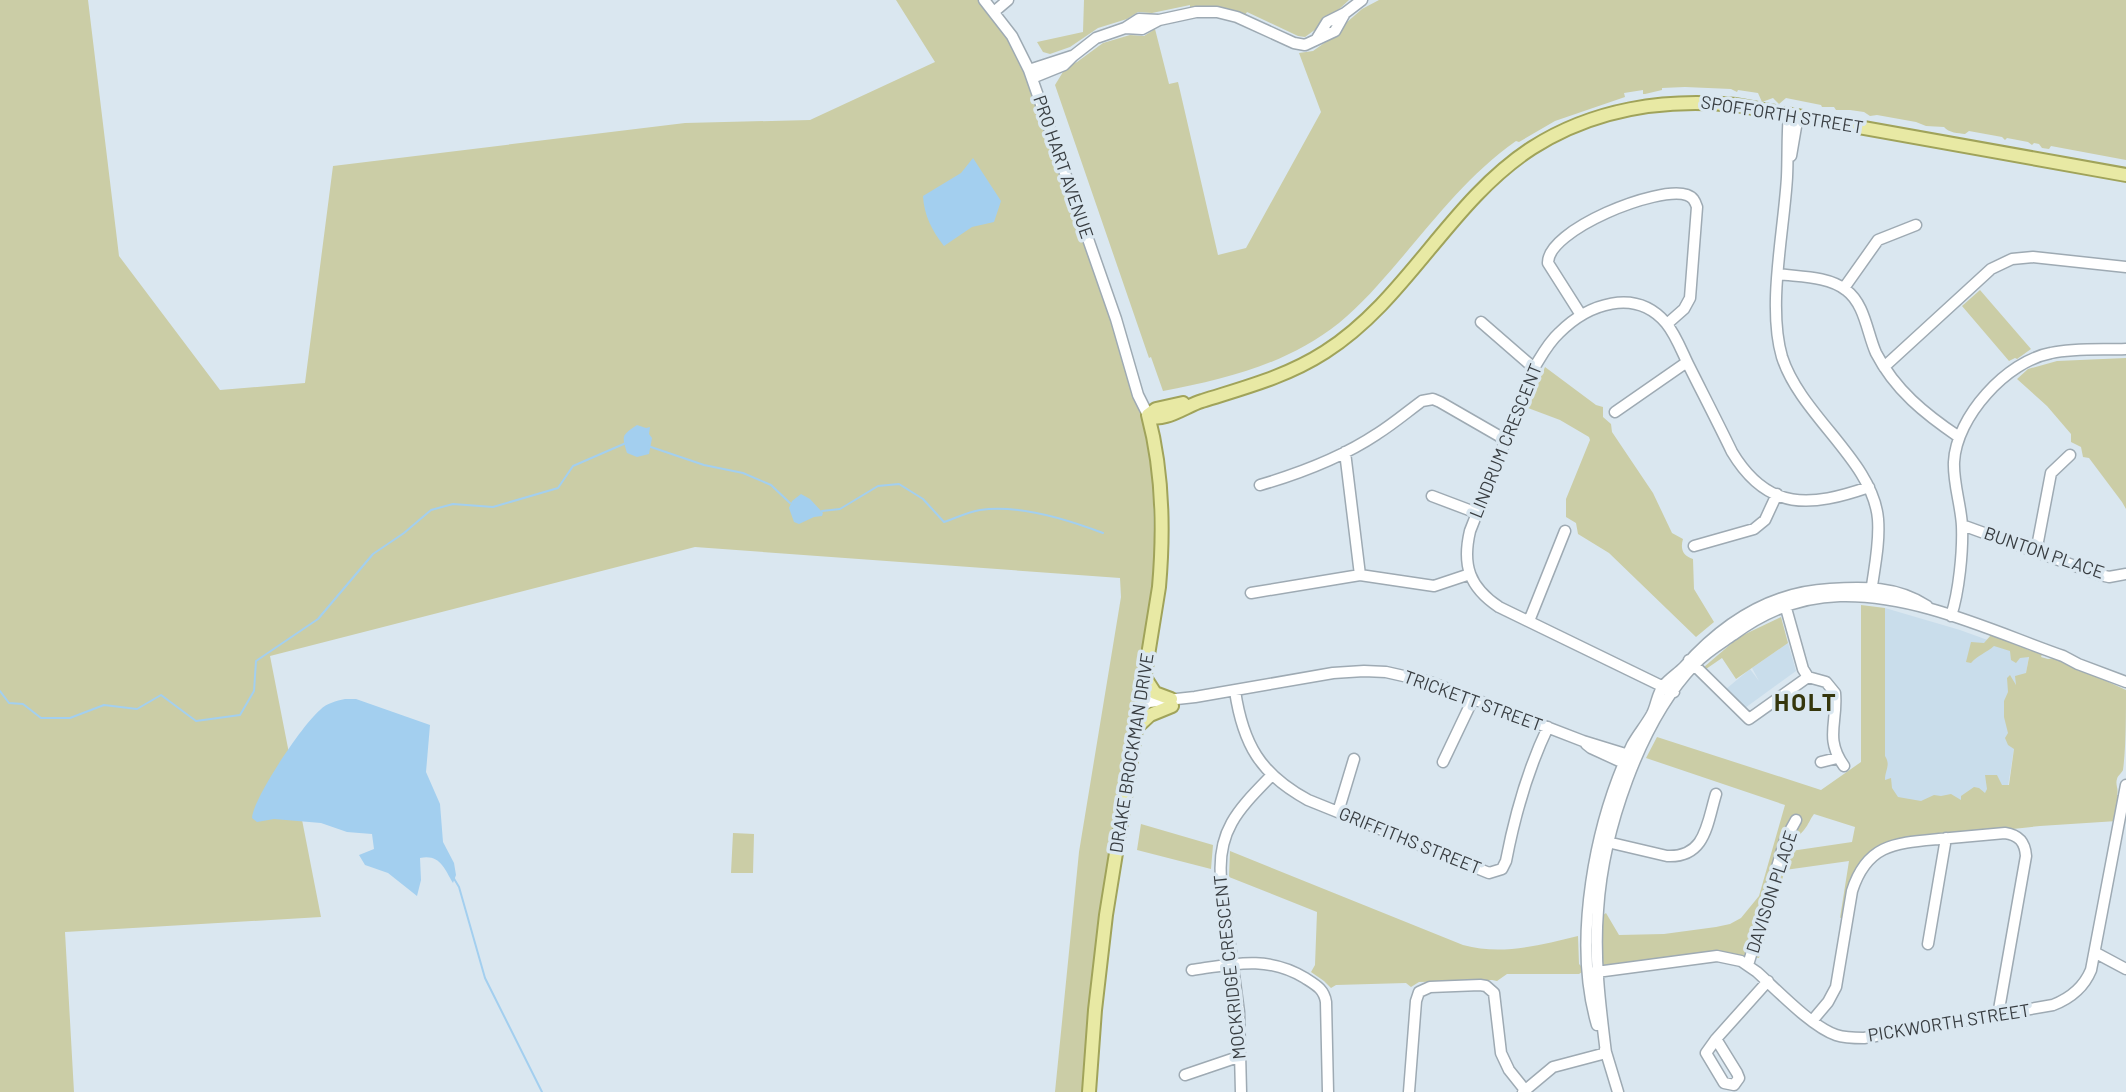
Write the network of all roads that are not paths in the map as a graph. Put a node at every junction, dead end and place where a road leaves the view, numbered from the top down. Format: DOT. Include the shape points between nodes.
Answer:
graph roads {
  1 [pos="984,0"];
  2 [pos="1007,0"];
  3 [pos="1362,0"];
  4 [pos="995,11"];
  5 [pos="1030,74"];
  6 [pos="1793,115"];
  7 [pos="2126,175"];
  8 [pos="1916,225"];
  9 [pos="2126,267"];
  10 [pos="1778,274"];
  11 [pos="1844,288"];
  12 [pos="1581,315"];
  13 [pos="1481,322"];
  14 [pos="1667,324"];
  15 [pos="2126,349"];
  16 [pos="1687,362"];
  17 [pos="1884,367"];
  18 [pos="1534,368"];
  19 [pos="1615,412"];
  20 [pos="1148,415"];
  21 [pos="1959,437"];
  22 [pos="1506,440"];
  23 [pos="1345,452"];
  24 [pos="2070,456"];
  25 [pos="1260,485"];
  26 [pos="1869,487"];
  27 [pos="1777,494"];
  28 [pos="1432,496"];
  29 [pos="1477,513"];
  30 [pos="1962,525"];
  31 [pos="1565,531"];
  32 [pos="1694,546"];
  33 [pos="2036,552"];
  34 [pos="1470,574"];
  35 [pos="2126,574"];
  36 [pos="1360,575"];
  37 [pos="1871,592"];
  38 [pos="1251,593"];
  39 [pos="1784,601"];
  40 [pos="1951,616"];
  41 [pos="1530,621"];
  42 [pos="1692,663"];
  43 [pos="2096,668"];
  44 [pos="2126,676"];
  45 [pos="1144,677"];
  46 [pos="1808,677"];
  47 [pos="2126,682"];
  48 [pos="1662,686"];
  49 [pos="1235,691"];
  50 [pos="1674,692"];
  51 [pos="1473,699"];
  52 [pos="1171,702"];
  53 [pos="1139,708"];
  54 [pos="1548,727"];
  55 [pos="1136,728"];
  56 [pos="1354,759"];
  57 [pos="1631,761"];
  58 [pos="1443,762"];
  59 [pos="1821,762"];
  60 [pos="1272,775"];
  61 [pos="2126,785"];
  62 [pos="1716,794"];
  63 [pos="1338,812"];
  64 [pos="1796,820"];
  65 [pos="1946,838"];
  66 [pos="1603,841"];
  67 [pos="1928,944"];
  68 [pos="2096,953"];
  69 [pos="1233,964"];
  70 [pos="1748,965"];
  71 [pos="2126,969"];
  72 [pos="1192,970"];
  73 [pos="1593,972"];
  74 [pos="1768,981"];
  75 [pos="1998,1015"];
  76 [pos="1812,1021"];
  77 [pos="1716,1040"];
  78 [pos="1606,1053"];
  79 [pos="1241,1056"];
  80 [pos="1185,1075"];
  81 [pos="1524,1091"];
  82 [pos="1089,1092"];
  83 [pos="1241,1092"];
  84 [pos="1328,1092"];
  85 [pos="1409,1092"];
  86 [pos="1618,1092"];
  1 -- 4 [label="street, PRO HART AVENUE"];
  2 -- 4 [label="street"];
  3 -- 5 [label="street" via="1345,13 1335,31 1305,45 1237,16 1196,12 1159,20 1142,30 1111,31 1064,65"];
  4 -- 5 [label="street, PRO HART AVENUE"];
  5 -- 20 [label="street, PRO HART AVENUE"];
  6 -- 7 [label="main road, SPOFFORTH STREET"];
  6 -- 10 [label="street"];
  6 -- 20 [label="main road, SPOFFORTH STREET" via="1736,105 1677,102 1620,111 1574,126 1512,162 1475,195 1383,303 1315,358 1261,384 1201,401 1166,405"];
  8 -- 11 [label="street" via="1878,240"];
  9 -- 17 [label="street" via="2033,257 2004,261"];
  10 -- 11 [label="street"];
  10 -- 26 [label="street" via="1776,324 1790,378"];
  11 -- 17 [label="street" via="1857,302"];
  12 -- 14 [label="street, LINDRUM CRESCENT" via="1623,302 1647,308"];
  12 -- 14 [label="street" via="1548,263 1553,248 1582,226 1623,206 1685,194 1697,207 1690,293 1684,309"];
  12 -- 18 [label="street, LINDRUM CRESCENT" via="1552,341"];
  13 -- 18 [label="street"];
  14 -- 16 [label="street"];
  15 -- 21 [label="street" via="2052,352 2027,361 1978,405"];
  16 -- 19 [label="street"];
  16 -- 27 [label="street" via="1739,464"];
  17 -- 21 [label="street" via="1912,402"];
  18 -- 22 [label="street, LINDRUM CRESCENT"];
  20 -- 45 [label="main road, DRAKE BROCKMAN DRIVE" via="1156,454 1162,544"];
  21 -- 30 [label="street" via="1954,462"];
  22 -- 23 [label="street" via="1440,402 1427,400"];
  22 -- 29 [label="street, LINDRUM CRESCENT"];
  23 -- 25 [label="street"];
  23 -- 36 [label="street"];
  24 -- 33 [label="street" via="2051,473"];
  26 -- 27 [label="street" via="1819,502"];
  26 -- 37 [label="street" via="1878,520"];
  27 -- 32 [label="street" via="1765,520 1754,529"];
  28 -- 29 [label="street"];
  29 -- 34 [label="street, LINDRUM CRESCENT" via="1466,546"];
  30 -- 33 [label="street, BUNTON PLACE"];
  30 -- 40 [label="street" via="1958,589"];
  31 -- 41 [label="street"];
  33 -- 35 [label="street, BUNTON PLACE" via="2100,575"];
  34 -- 36 [label="street" via="1434,586"];
  34 -- 41 [label="street" via="1488,599"];
  36 -- 38 [label="street"];
  37 -- 39 [label="street" via="1822,589"];
  37 -- 40 [label="street" via="1903,594"];
  39 -- 42 [label="street"];
  39 -- 46 [label="street"];
  40 -- 43 [label="street"];
  41 -- 48 [label="street"];
  42 -- 46 [label="street" via="1749,719"];
  42 -- 48 [label="street"];
  42 -- 50 [label="street"];
  43 -- 44 [label="street"];
  43 -- 47 [label="street"];
  45 -- 52 [label="main road" via="1155,693"];
  45 -- 53 [label="main road, DRAKE BROCKMAN DRIVE"];
  46 -- 59 [label="street" via="1826,682 1835,694 1832,728 1840,762"];
  48 -- 50 [label="street"];
  48 -- 57 [label="street"];
  49 -- 51 [label="street, TRICKETT STREET" via="1364,671 1408,676"];
  49 -- 52 [label="street, TRICKETT STREET"];
  49 -- 60 [label="street, GRIFFITHS STREET" via="1242,728"];
  50 -- 57 [label="street"];
  51 -- 54 [label="street, TRICKETT STREET"];
  51 -- 58 [label="street"];
  52 -- 53 [label="street, TRICKETT STREET" via="1149,702"];
  52 -- 55 [label="main road"];
  53 -- 55 [label="main road, DRAKE BROCKMAN DRIVE"];
  54 -- 57 [label="street, TRICKETT STREET"];
  54 -- 63 [label="street, GRIFFITHS STREET" via="1526,778 1506,861 1498,871 1486,872"];
  55 -- 82 [label="main road, DRAKE BROCKMAN DRIVE" via="1100,963"];
  56 -- 63 [label="street"];
  57 -- 66 [label="street"];
  60 -- 63 [label="street, GRIFFITHS STREET" via="1297,794"];
  60 -- 69 [label="street, MOCKRIDGE CRESCENT" via="1235,815 1221,850"];
  61 -- 68 [label="street, PICKWORTH STREET"];
  62 -- 66 [label="street" via="1703,836 1688,854 1667,856"];
  64 -- 70 [label="street, DAVISON PLACE" via="1785,840"];
  65 -- 67 [label="street"];
  65 -- 75 [label="street" via="2005,833 2020,838 2025,846"];
  65 -- 76 [label="street" via="1896,843 1878,851 1864,866 1852,891 1833,995"];
  66 -- 73 [label="street" via="1592,938"];
  68 -- 71 [label="street"];
  68 -- 75 [label="street, PICKWORTH STREET" via="2088,978 2066,999"];
  69 -- 72 [label="street"];
  69 -- 79 [label="street, MOCKRIDGE CRESCENT"];
  69 -- 84 [label="street" via="1275,965 1321,989 1326,1002"];
  70 -- 73 [label="street, PICKWORTH STREET" via="1717,956"];
  70 -- 74 [label="street, PICKWORTH STREET"];
  73 -- 78 [label="street" via="1594,1013"];
  74 -- 76 [label="street, PICKWORTH STREET"];
  74 -- 77 [label="street"];
  75 -- 76 [label="street, PICKWORTH STREET" via="1854,1038 1836,1035"];
  78 -- 81 [label="street" via="1553,1067"];
  78 -- 86 [label="street"];
  79 -- 80 [label="street"];
  79 -- 83 [label="street, MOCKRIDGE CRESCENT"];
  81 -- 85 [label="street" via="1501,1053 1494,993 1480,985 1430,987 1419,992"];
}
